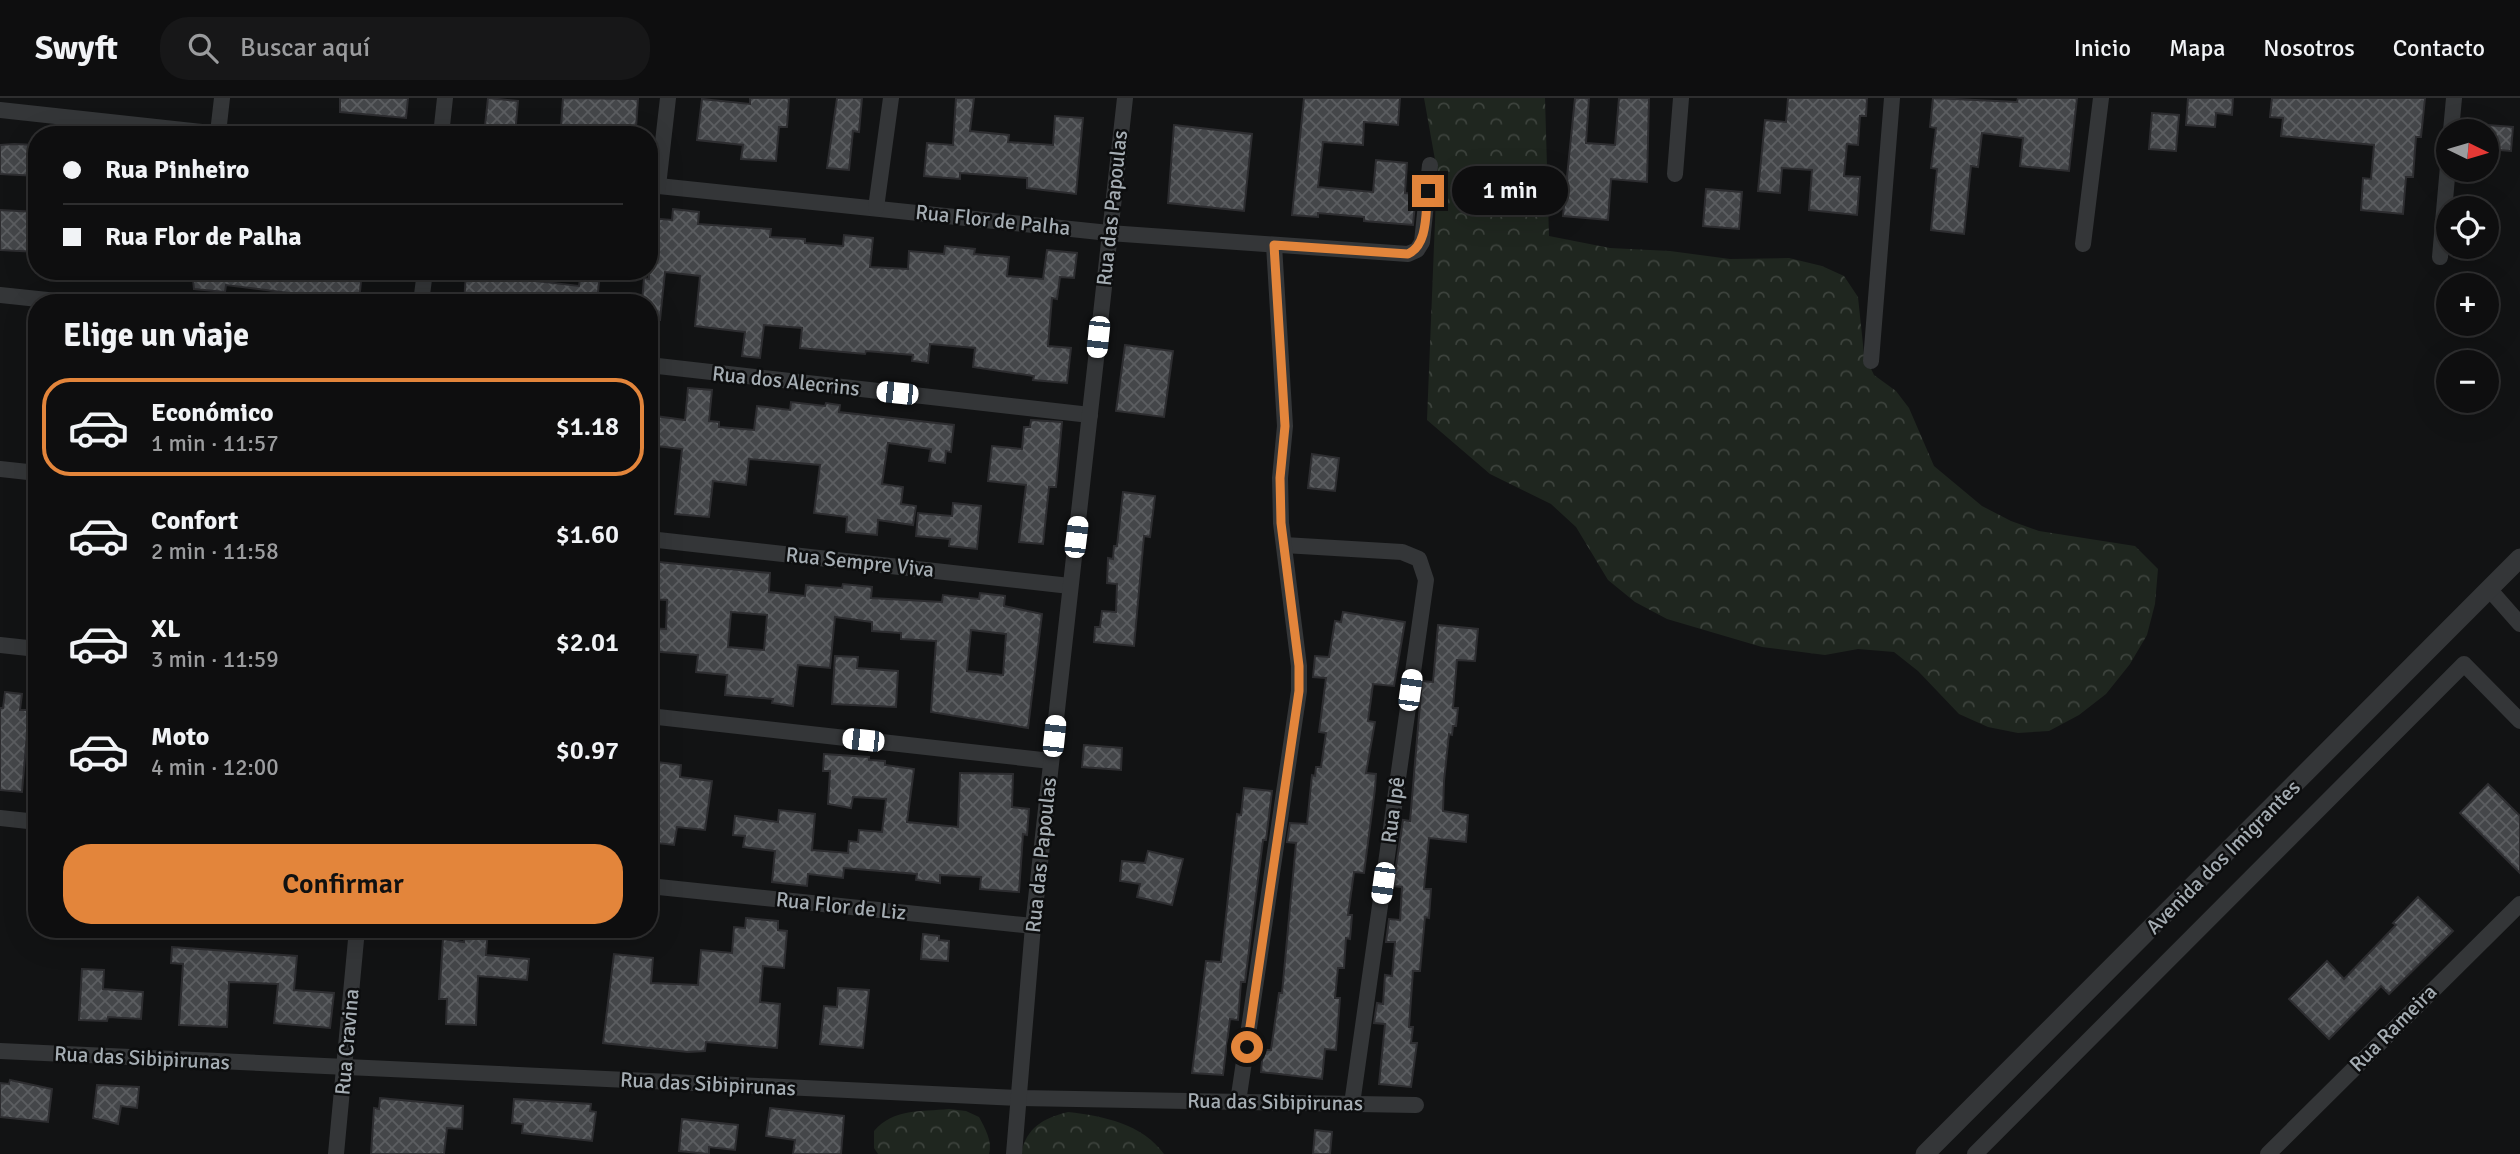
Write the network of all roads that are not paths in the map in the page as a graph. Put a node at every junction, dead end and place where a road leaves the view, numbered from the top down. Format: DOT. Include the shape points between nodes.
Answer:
graph roads {
  1 [pos="222,98"];
  2 [pos="445,98"];
  3 [pos="668,98"];
  4 [pos="891,98"];
  5 [pos="1125,98"];
  6 [pos="1681,98"];
  7 [pos="1892,98"];
  8 [pos="2101,98"];
  9 [pos="2454,98"];
  10 [pos="0,110"];
  11 [pos="2452,119"];
  12 [pos="149,126"];
  13 [pos="224,126"];
  14 [pos="442,126"];
  15 [pos="658,160"];
  16 [pos="1430,166"];
  17 [pos="1675,174"];
  18 [pos="658,185"];
  19 [pos="876,208"];
  20 [pos="1109,233"];
  21 [pos="2083,244"];
  22 [pos="1274,245"];
  23 [pos="0,295"];
  24 [pos="28,298"];
  25 [pos="1871,360"];
  26 [pos="658,366"];
  27 [pos="1090,415"];
  28 [pos="0,469"];
  29 [pos="28,472"];
  30 [pos="658,540"];
  31 [pos="1284,545"];
  32 [pos="2520,558"];
  33 [pos="1070,586"];
  34 [pos="2490,590"];
  35 [pos="2520,624"];
  36 [pos="0,645"];
  37 [pos="28,648"];
  38 [pos="658,717"];
  39 [pos="2520,721"];
  40 [pos="1051,761"];
  41 [pos="0,818"];
  42 [pos="28,820"];
  43 [pos="658,887"];
  44 [pos="2520,904"];
  45 [pos="1033,926"];
  46 [pos="356,938"];
  47 [pos="0,1051"];
  48 [pos="345,1067"];
  49 [pos="1020,1098"];
  50 [pos="1238,1102"];
  51 [pos="1352,1104"];
  52 [pos="1416,1105"];
  53 [pos="336,1154"];
  54 [pos="1013,1154"];
  55 [pos="1925,1154"];
  56 [pos="1975,1154"];
  57 [pos="2268,1154"];
  1 -- 13 [label="street"];
  2 -- 14 [label="street"];
  3 -- 15 [label="street"];
  4 -- 19 [label="street"];
  5 -- 20 [label="street, Rua das Papoulas"];
  6 -- 17 [label="street"];
  7 -- 25 [label="street"];
  8 -- 21 [label="street"];
  9 -- 11 [label="street"];
  10 -- 12 [label="street"];
  16 -- 22 [label="street, Rua Flor de Palha" via="1422,242 1417,250 1408,254"];
  18 -- 19 [label="street, Rua Flor de Palha"];
  19 -- 20 [label="street, Rua Flor de Palha"];
  20 -- 22 [label="street, Rua Flor de Palha"];
  20 -- 27 [label="street, Rua das Papoulas"];
  22 -- 31 [label="street" via="1285,426 1280,478"];
  23 -- 24 [label="street"];
  26 -- 27 [label="street, Rua dos Alecrins"];
  27 -- 33 [label="street, Rua das Papoulas"];
  28 -- 29 [label="street"];
  30 -- 33 [label="street, Rua Sempre Viva"];
  31 -- 50 [label="street" via="1299,691"];
  31 -- 51 [label="street, Rua Ipê" via="1402,552 1419,559 1426,580"];
  32 -- 34 [label="street, Avenida dos Imigrantes"];
  33 -- 40 [label="street, Rua das Papoulas"];
  34 -- 35 [label="street"];
  34 -- 55 [label="street, Avenida dos Imigrantes"];
  36 -- 37 [label="street"];
  38 -- 40 [label="street"];
  39 -- 56 [label="street" via="2465,664"];
  40 -- 45 [label="street, Rua das Papoulas"];
  41 -- 42 [label="street"];
  43 -- 45 [label="street, Rua Flor de Liz"];
  44 -- 57 [label="street, Rua Rameira"];
  45 -- 49 [label="street, Rua das Papoulas"];
  46 -- 48 [label="street, Rua Cravina"];
  47 -- 48 [label="street, Rua das Sibipirunas"];
  48 -- 49 [label="street, Rua das Sibipirunas"];
  48 -- 53 [label="street, Rua Cravina"];
  49 -- 50 [label="street, Rua das Sibipirunas"];
  49 -- 54 [label="street, Rua das Papoulas"];
  50 -- 51 [label="street, Rua das Sibipirunas"];
  51 -- 52 [label="street, Rua das Sibipirunas"];
}
